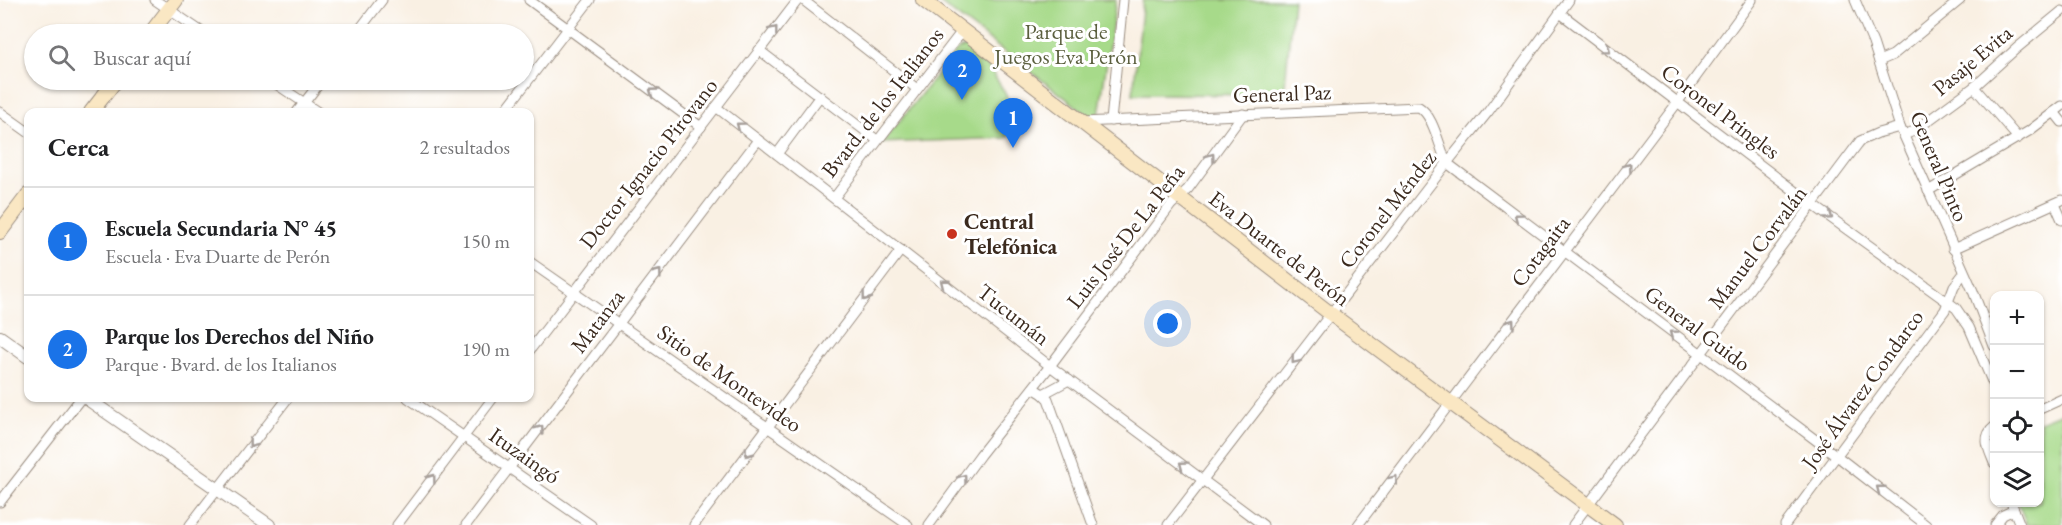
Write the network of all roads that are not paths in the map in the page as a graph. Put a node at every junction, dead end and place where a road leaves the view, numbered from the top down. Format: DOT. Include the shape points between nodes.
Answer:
graph roads {
  1 [pos="155,0"];
  2 [pos="382,0"];
  3 [pos="529,0"];
  4 [pos="590,0"];
  5 [pos="798,0"];
  6 [pos="803,0"];
  7 [pos="923,0"];
  8 [pos="1123,0"];
  9 [pos="1569,0"];
  10 [pos="1752,0"];
  11 [pos="1855,0"];
  12 [pos="1960,0"];
  13 [pos="172,5"];
  14 [pos="2062,11"];
  15 [pos="1560,13"];
  16 [pos="158,24"];
  17 [pos="194,24"];
  18 [pos="364,24"];
  19 [pos="568,28"];
  20 [pos="962,31"];
  21 [pos="759,50"];
  22 [pos="1879,61"];
  23 [pos="534,73"];
  24 [pos="1974,87"];
  25 [pos="917,89"];
  26 [pos="108,90"];
  27 [pos="285,90"];
  28 [pos="315,90"];
  29 [pos="521,90"];
  30 [pos="820,96"];
  31 [pos="305,103"];
  32 [pos="1677,103"];
  33 [pos="94,108"];
  34 [pos="301,108"];
  35 [pos="312,108"];
  36 [pos="507,108"];
  37 [pos="716,108"];
  38 [pos="2058,109"];
  39 [pos="0,112"];
  40 [pos="1243,114"];
  41 [pos="1112,121"];
  42 [pos="1082,122"];
  43 [pos="2062,122"];
  44 [pos="700,127"];
  45 [pos="24,129"];
  46 [pos="1902,131"];
  47 [pos="1865,138"];
  48 [pos="2018,138"];
  49 [pos="758,140"];
  50 [pos="877,140"];
  51 [pos="777,154"];
  52 [pos="1447,163"];
  53 [pos="1928,190"];
  54 [pos="1180,197"];
  55 [pos="834,198"];
  56 [pos="24,200"];
  57 [pos="2059,202"];
  58 [pos="1813,205"];
  59 [pos="2062,220"];
  60 [pos="0,232"];
  61 [pos="1953,249"];
  62 [pos="901,250"];
  63 [pos="1564,252"];
  64 [pos="534,265"];
  65 [pos="1964,273"];
  66 [pos="573,293"];
  67 [pos="1948,302"];
  68 [pos="1331,314"];
  69 [pos="619,324"];
  70 [pos="0,338"];
  71 [pos="534,345"];
  72 [pos="1995,345"];
  73 [pos="24,354"];
  74 [pos="1701,355"];
  75 [pos="1050,366"];
  76 [pos="1990,375"];
  77 [pos="1069,380"];
  78 [pos="1033,388"];
  79 [pos="1043,394"];
  80 [pos="2062,399"];
  81 [pos="78,402"];
  82 [pos="92,402"];
  83 [pos="285,402"];
  84 [pos="414,402"];
  85 [pos="490,402"];
  86 [pos="1452,403"];
  87 [pos="2044,407"];
  88 [pos="767,427"];
  89 [pos="1990,430"];
  90 [pos="464,437"];
  91 [pos="1990,451"];
  92 [pos="1837,456"];
  93 [pos="511,469"];
  94 [pos="1203,480"];
  95 [pos="218,489"];
  96 [pos="0,502"];
  97 [pos="1588,505"];
  98 [pos="2011,507"];
  99 [pos="2012,507"];
  100 [pos="190,525"];
  101 [pos="269,525"];
  102 [pos="397,525"];
  103 [pos="466,525"];
  104 [pos="591,525"];
  105 [pos="694,525"];
  106 [pos="908,525"];
  107 [pos="928,525"];
  108 [pos="1093,525"];
  109 [pos="1168,525"];
  110 [pos="1263,525"];
  111 [pos="1358,525"];
  112 [pos="1573,525"];
  113 [pos="1615,525"];
  114 [pos="1785,525"];
  115 [pos="1926,525"];
  116 [pos="1995,525"];
  117 [pos="2020,525"];
  1 -- 13 [label="street"];
  2 -- 18 [label="street"];
  3 -- 19 [label="street"];
  4 -- 19 [label="street"];
  21 -- 5 [label="street, Doctor Ignacio Pirovano, one-way"];
  6 -- 25 [label="street"];
  7 -- 20 [label="main road, Eva Duarte de Perón"];
  8 -- 41 [label="street"];
  9 -- 15 [label="street, Coronel Méndez"];
  10 -- 32 [label="street, Cotagaita"];
  11 -- 22 [label="street, General Pinto"];
  12 -- 22 [label="street" via="1893,55"];
  13 -- 16 [label="main road"];
  13 -- 17 [label="street"];
  14 -- 24 [label="street, Pasaje Evita"];
  15 -- 32 [label="street, Coronel Pringles, one-way"];
  15 -- 52 [label="street, Coronel Méndez"];
  19 -- 23 [label="street"];
  44 -- 19 [label="street, one-way"];
  20 -- 25 [label="street, Bvard. de los Italianos"];
  20 -- 42 [label="main road, Eva Duarte de Perón"];
  21 -- 30 [label="street"];
  21 -- 37 [label="street, Doctor Ignacio Pirovano"];
  22 -- 46 [label="street, General Pinto"];
  24 -- 46 [label="street, Pasaje Evita" via="1914,131"];
  24 -- 48 [label="street"];
  25 -- 50 [label="street, Bvard. de los Italianos"];
  26 -- 33 [label="main road"];
  27 -- 31 [label="street"];
  28 -- 31 [label="street"];
  29 -- 36 [label="street"];
  30 -- 50 [label="street"];
  30 -- 51 [label="street"];
  31 -- 34 [label="street"];
  31 -- 35 [label="street"];
  32 -- 58 [label="street, Coronel Pringles"];
  63 -- 32 [label="street, Cotagaita, one-way"];
  37 -- 44 [label="street, Doctor Ignacio Pirovano"];
  49 -- 37 [label="street, Tucumán, one-way"];
  38 -- 43 [label="street"];
  38 -- 48 [label="street"];
  39 -- 45 [label="street"];
  40 -- 41 [label="street, General Paz"];
  40 -- 52 [label="street, General Paz" via="1419,107 1429,115"];
  54 -- 40 [label="street, Luis José De La Peña, one-way"];
  41 -- 42 [label="street, General Paz"];
  42 -- 54 [label="main road, Eva Duarte de Perón"];
  44 -- 66 [label="street, Doctor Ignacio Pirovano"];
  46 -- 47 [label="street, Pasaje Evita"];
  46 -- 53 [label="street, General Pinto"];
  47 -- 58 [label="street, Manuel Corvalán"];
  48 -- 53 [label="street"];
  49 -- 51 [label="street, Tucumán"];
  69 -- 49 [label="street, Matanza, one-way"];
  50 -- 55 [label="street, Bvard. de los Italianos"];
  51 -- 55 [label="street, Tucumán"];
  63 -- 52 [label="street, General Guido, one-way"];
  52 -- 68 [label="street, Coronel Méndez"];
  53 -- 61 [label="street, General Pinto"];
  54 -- 68 [label="main road, Eva Duarte de Perón"];
  54 -- 75 [label="street, Luis José De La Peña"];
  55 -- 62 [label="street, Tucumán"];
  56 -- 60 [label="main road"];
  57 -- 59 [label="street"];
  57 -- 61 [label="street"];
  58 -- 67 [label="street, Coronel Pringles, one-way"];
  58 -- 74 [label="street, Manuel Corvalán"];
  61 -- 65 [label="street, General Pinto"];
  75 -- 62 [label="street, Tucumán, one-way"];
  62 -- 88 [label="street, one-way"];
  74 -- 63 [label="street, General Guido, one-way"];
  86 -- 63 [label="street, Cotagaita, one-way"];
  64 -- 66 [label="street, Sitio de Montevideo"];
  65 -- 67 [label="street, José Álvarez Condarco"];
  65 -- 72 [label="street, General Pinto"];
  66 -- 69 [label="street, Sitio de Montevideo"];
  66 -- 71 [label="street, Doctor Ignacio Pirovano"];
  67 -- 76 [label="street" via="1964,317"];
  67 -- 92 [label="street, José Álvarez Condarco"];
  68 -- 86 [label="main road, Eva Duarte de Perón"];
  68 -- 94 [label="street, Coronel Méndez, one-way"];
  69 -- 88 [label="street, Sitio de Montevideo"];
  93 -- 69 [label="street, Matanza, one-way"];
  70 -- 73 [label="street"];
  74 -- 92 [label="street, General Guido"];
  74 -- 97 [label="street, Manuel Corvalán"];
  75 -- 77 [label="street, Tucumán"];
  75 -- 78 [label="street, Luis José De La Peña"];
  77 -- 79 [label="street"];
  94 -- 77 [label="street, Tucumán, one-way"];
  78 -- 79 [label="street"];
  107 -- 78 [label="street, Luis José De La Peña, one-way"];
  79 -- 108 [label="street"];
  80 -- 87 [label="street"];
  81 -- 96 [label="street"];
  82 -- 95 [label="street"];
  83 -- 95 [label="street, one-way"];
  84 -- 90 [label="street, Ituzaingó"];
  85 -- 90 [label="street"];
  86 -- 97 [label="main road, Eva Duarte de Perón"];
  111 -- 86 [label="street, Cotagaita, one-way"];
  88 -- 105 [label="street, one-way"];
  88 -- 106 [label="street, Sitio de Montevideo"];
  89 -- 91 [label="street" via="1986,438"];
  90 -- 93 [label="street, Ituzaingó"];
  102 -- 90 [label="street, one-way"];
  92 -- 114 [label="street, José Álvarez Condarco"];
  115 -- 92 [label="street, General Guido, one-way"];
  93 -- 103 [label="street, Matanza"];
  93 -- 104 [label="street, Ituzaingó"];
  94 -- 109 [label="street, Coronel Méndez"];
  94 -- 110 [label="street, Tucumán"];
  95 -- 100 [label="street"];
  95 -- 101 [label="street"];
  97 -- 112 [label="street, Manuel Corvalán"];
  97 -- 113 [label="main road, Eva Duarte de Perón"];
  98 -- 116 [label="street"];
  99 -- 117 [label="street"];
}
